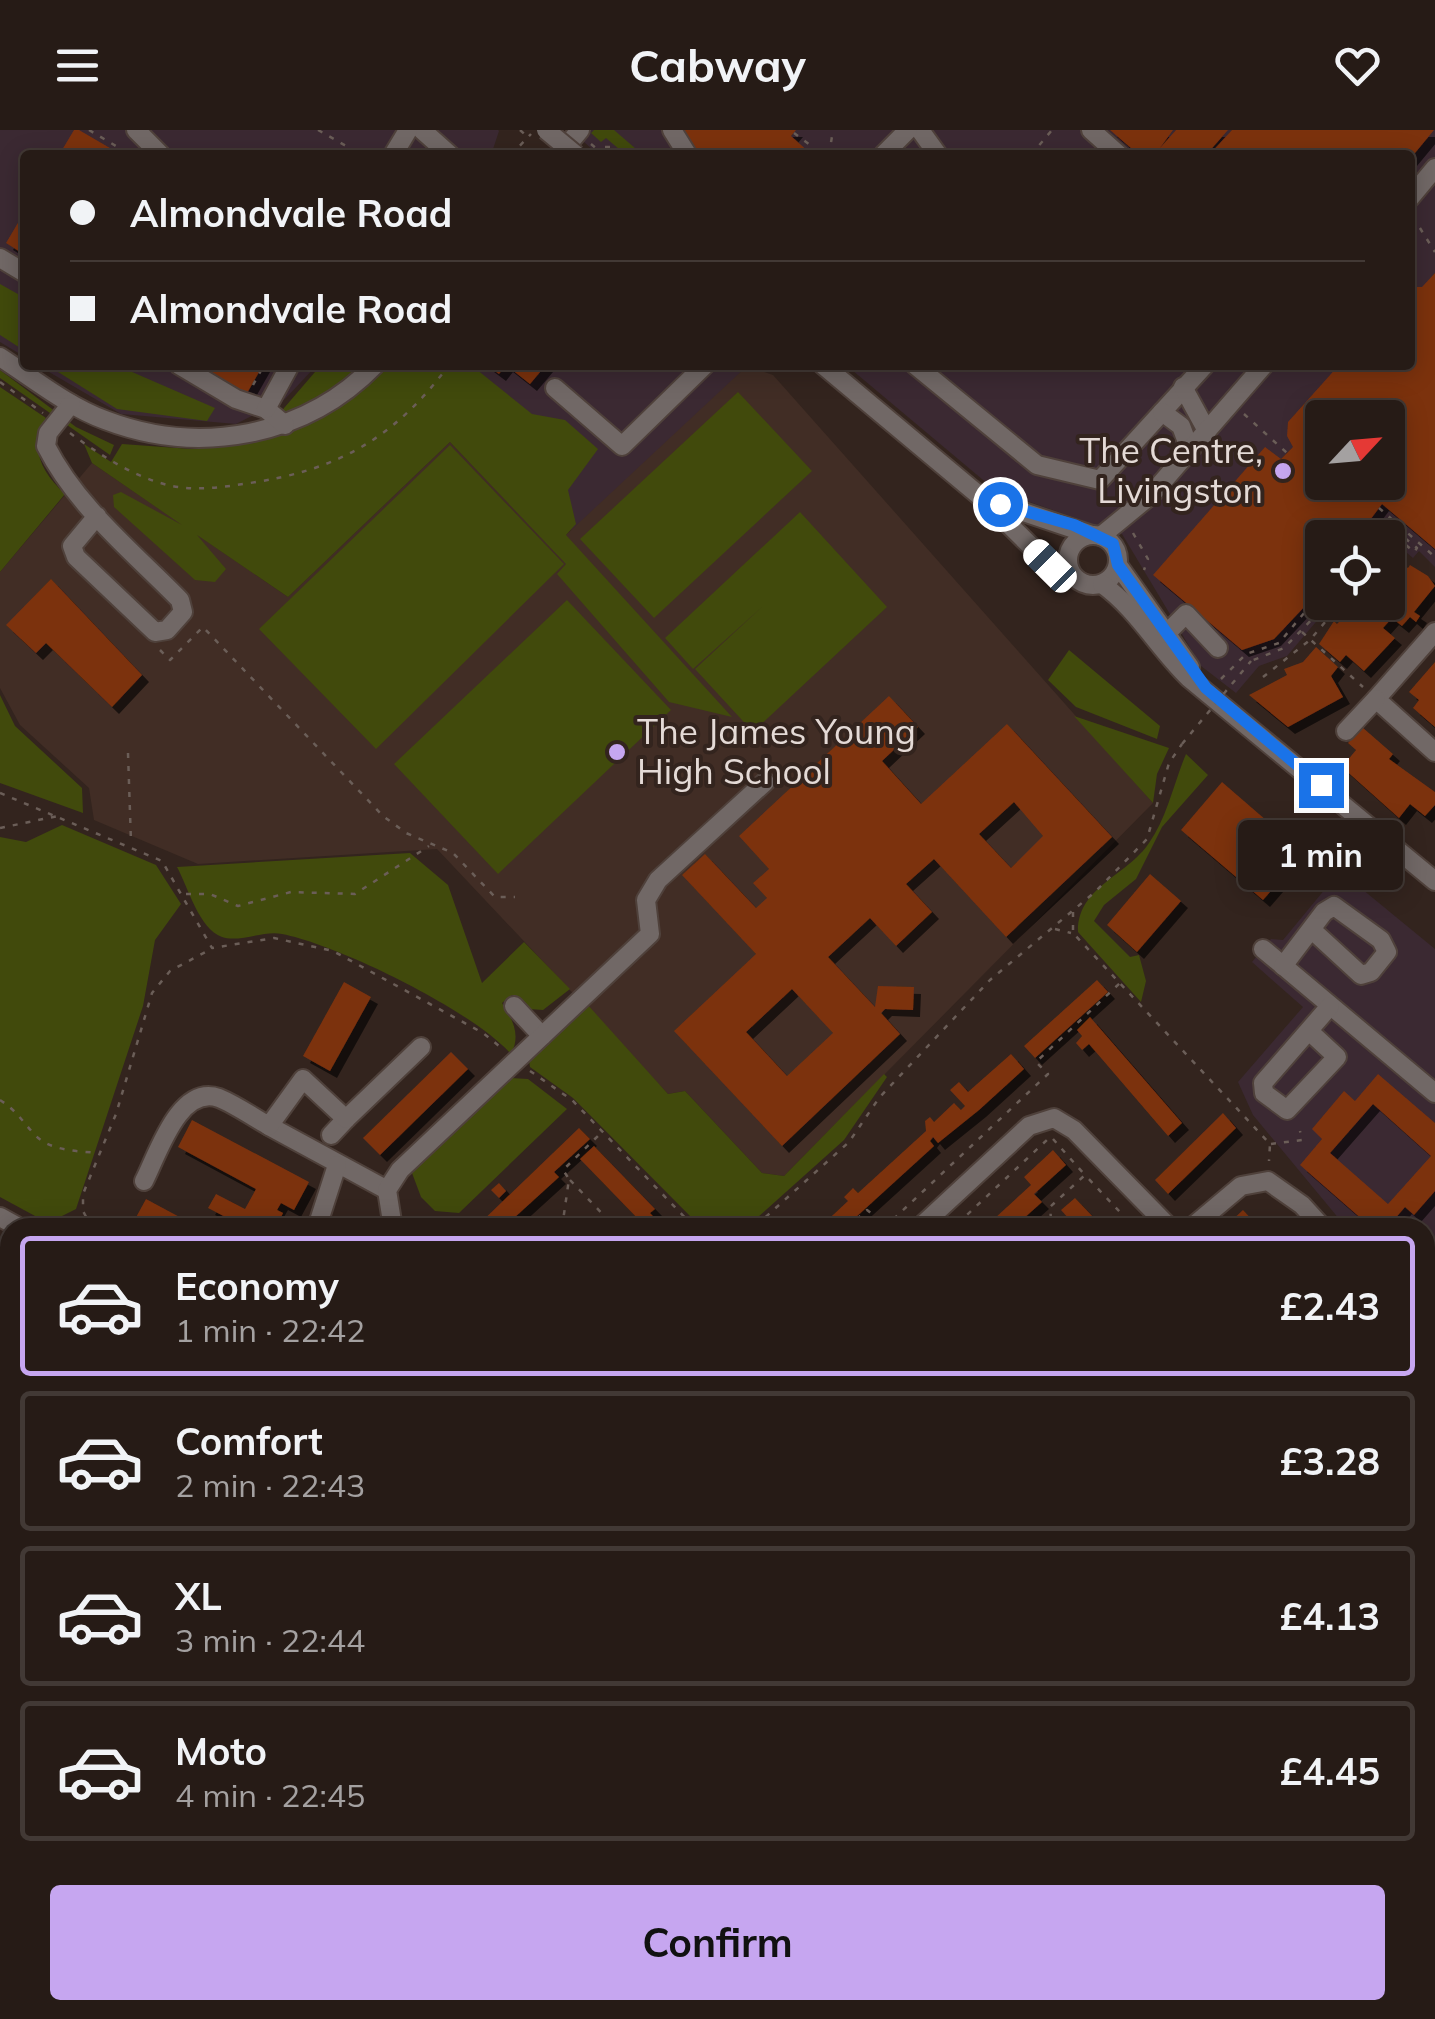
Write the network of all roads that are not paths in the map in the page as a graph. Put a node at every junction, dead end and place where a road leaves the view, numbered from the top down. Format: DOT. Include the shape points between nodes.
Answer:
graph roads {
  1 [pos="136,130"];
  2 [pos="422,130"];
  3 [pos="546,130"];
  4 [pos="580,130"];
  5 [pos="908,130"];
  6 [pos="1091,130"];
  7 [pos="156,150"];
  8 [pos="444,150"];
  9 [pos="563,150"];
  10 [pos="570,150"];
  11 [pos="889,150"];
  12 [pos="1113,150"];
  13 [pos="1435,168"];
  14 [pos="1415,192"];
  15 [pos="0,357"];
  16 [pos="187,370"];
  17 [pos="287,370"];
  18 [pos="368,370"];
  19 [pos="701,370"];
  20 [pos="829,370"];
  21 [pos="921,370"];
  22 [pos="1200,370"];
  23 [pos="1260,370"];
  24 [pos="1183,387"];
  25 [pos="555,388"];
  26 [pos="236,399"];
  27 [pos="71,404"];
  28 [pos="266,408"];
  29 [pos="1162,412"];
  30 [pos="285,425"];
  31 [pos="1207,431"];
  32 [pos="250,435"];
  33 [pos="1190,450"];
  34 [pos="1152,495"];
  35 [pos="981,496"];
  36 [pos="97,516"];
  37 [pos="1096,535"];
  38 [pos="1118,560"];
  39 [pos="1071,573"];
  40 [pos="1102,584"];
  41 [pos="1435,632"];
  42 [pos="1166,634"];
  43 [pos="1218,648"];
  44 [pos="1213,685"];
  45 [pos="1376,699"];
  46 [pos="1346,731"];
  47 [pos="1435,752"];
  48 [pos="765,782"];
  49 [pos="1435,882"];
  50 [pos="1311,929"];
  51 [pos="1263,950"];
  52 [pos="1282,966"];
  53 [pos="514,1006"];
  54 [pos="1330,1006"];
  55 [pos="1308,1030"];
  56 [pos="542,1036"];
  57 [pos="421,1047"];
  58 [pos="1435,1093"];
  59 [pos="346,1119"];
  60 [pos="269,1126"];
  61 [pos="330,1135"];
  62 [pos="337,1165"];
  63 [pos="144,1180"];
  64 [pos="387,1190"];
  65 [pos="323,1218"];
  66 [pos="391,1218"];
  67 [pos="930,1218"];
  68 [pos="1160,1218"];
  69 [pos="1203,1218"];
  70 [pos="1312,1218"];
  1 -- 7 [label="street"];
  2 -- 8 [label="street"];
  3 -- 10 [label="street, bridge"];
  4 -- 9 [label="street"];
  5 -- 11 [label="street"];
  6 -- 12 [label="street"];
  13 -- 14 [label="street"];
  15 -- 27 [label="street"];
  16 -- 26 [label="street"];
  17 -- 28 [label="street"];
  18 -- 30 [label="street" via="323,406"];
  19 -- 25 [label="street" via="622,446"];
  20 -- 35 [label="street"];
  21 -- 29 [label="street" via="1037,465 1100,480"];
  22 -- 24 [label="street"];
  23 -- 31 [label="street"];
  24 -- 29 [label="street"];
  24 -- 31 [label="street"];
  26 -- 28 [label="street"];
  26 -- 32 [label="street"];
  27 -- 32 [label="street" via="107,421 182,437"];
  27 -- 36 [label="street" via="46,446"];
  28 -- 30 [label="street"];
  29 -- 33 [label="street" via="1181,426"];
  30 -- 32 [label="street"];
  31 -- 33 [label="street"];
  33 -- 34 [label="street"];
  34 -- 37 [label="street"];
  34 -- 38 [label="street"];
  35 -- 37 [label="street"];
  35 -- 39 [label="street" via="1050,566"];
  36 -- 36 [label="street" via="180,600 183,612 166,630 154,632 76,557 72,546"];
  37 -- 38 [label="street"];
  37 -- 39 [label="street" via="1074,544"];
  38 -- 40 [label="street"];
  38 -- 42 [label="street"];
  39 -- 40 [label="street" via="1082,583"];
  40 -- 44 [label="street" via="1189,678"];
  41 -- 45 [label="street"];
  42 -- 43 [label="street" via="1186,614"];
  42 -- 44 [label="street"];
  44 -- 49 [label="street"];
  45 -- 46 [label="street"];
  45 -- 47 [label="street"];
  48 -- 56 [label="street" via="658,880 646,900 650,934"];
  50 -- 52 [label="street"];
  51 -- 52 [label="street"];
  52 -- 54 [label="street"];
  53 -- 56 [label="street"];
  54 -- 55 [label="street"];
  54 -- 58 [label="street"];
  55 -- 55 [label="street" via="1262,1086 1288,1111 1337,1057"];
  56 -- 64 [label="street" via="400,1170"];
  57 -- 59 [label="street"];
  59 -- 60 [label="street" via="303,1078"];
  59 -- 61 [label="street"];
  60 -- 62 [label="street"];
  60 -- 63 [label="street" via="216,1096 197,1098 181,1110"];
  62 -- 64 [label="street"];
  62 -- 65 [label="street"];
  64 -- 66 [label="street"];
  67 -- 68 [label="street" via="1036,1120 1065,1122"];
  69 -- 70 [label="street" via="1241,1186 1268,1182"];
}
